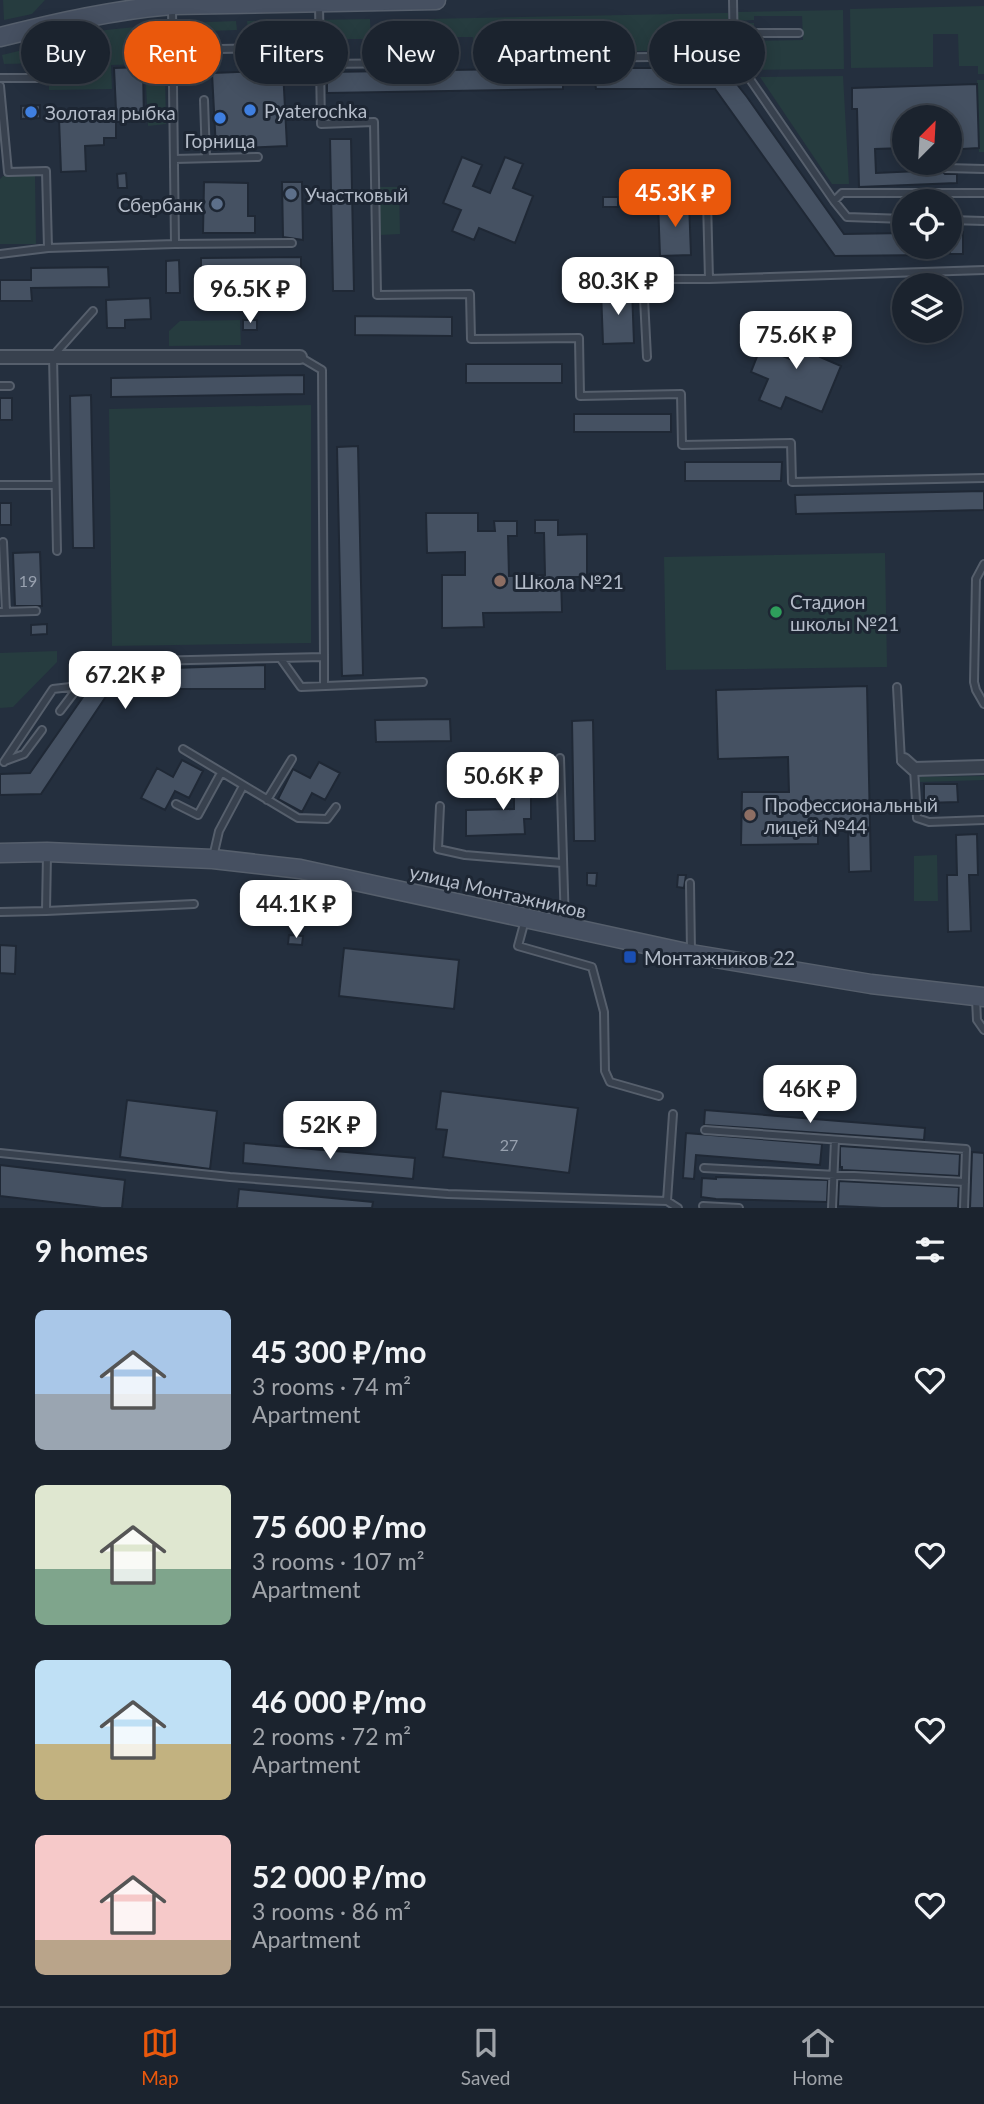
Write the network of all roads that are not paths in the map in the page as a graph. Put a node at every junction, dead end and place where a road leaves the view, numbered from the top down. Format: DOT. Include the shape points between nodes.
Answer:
graph roads {
  1 [pos="436,0"];
  2 [pos="733,0"];
  3 [pos="347,1"];
  4 [pos="319,3"];
  5 [pos="172,5"];
  6 [pos="172,21"];
  7 [pos="319,21"];
  8 [pos="733,21"];
  9 [pos="765,33"];
  10 [pos="799,33"];
  11 [pos="0,37"];
  12 [pos="0,78"];
  13 [pos="21,78"];
  14 [pos="173,84"];
  15 [pos="320,84"];
  16 [pos="753,84"];
  17 [pos="0,86"];
  18 [pos="204,100"];
  19 [pos="258,157"];
  20 [pos="206,158"];
  21 [pos="174,159"];
  22 [pos="962,168"];
  23 [pos="984,169"];
  24 [pos="8,172"];
  25 [pos="0,177"];
  26 [pos="984,193"];
  27 [pos="707,201"];
  28 [pos="834,201"];
  29 [pos="892,219"];
  30 [pos="962,220"];
  31 [pos="984,221"];
  32 [pos="292,243"];
  33 [pos="175,244"];
  34 [pos="48,248"];
  35 [pos="0,254"];
  36 [pos="984,270"];
  37 [pos="709,279"];
  38 [pos="93,311"];
  39 [pos="53,356"];
  40 [pos="0,357"];
  41 [pos="300,357"];
  42 [pos="647,357"];
  43 [pos="0,386"];
  44 [pos="10,386"];
  45 [pos="984,478"];
  46 [pos="0,485"];
  47 [pos="55,485"];
  48 [pos="3,542"];
  49 [pos="57,551"];
  50 [pos="984,564"];
  51 [pos="36,611"];
  52 [pos="3,612"];
  53 [pos="324,657"];
  54 [pos="281,659"];
  55 [pos="423,682"];
  56 [pos="79,686"];
  57 [pos="324,686"];
  58 [pos="897,687"];
  59 [pos="984,704"];
  60 [pos="60,711"];
  61 [pos="42,730"];
  62 [pos="183,749"];
  63 [pos="560,758"];
  64 [pos="292,759"];
  65 [pos="2,762"];
  66 [pos="909,765"];
  67 [pos="984,767"];
  68 [pos="221,773"];
  69 [pos="243,786"];
  70 [pos="267,800"];
  71 [pos="176,804"];
  72 [pos="440,806"];
  73 [pos="337,807"];
  74 [pos="984,820"];
  75 [pos="47,852"];
  76 [pos="0,853"];
  77 [pos="212,859"];
  78 [pos="562,863"];
  79 [pos="690,883"];
  80 [pos="194,904"];
  81 [pos="46,911"];
  82 [pos="0,912"];
  83 [pos="525,918"];
  84 [pos="566,928"];
  85 [pos="691,954"];
  86 [pos="980,997"];
  87 [pos="984,1030"];
  88 [pos="659,1096"];
  89 [pos="673,1114"];
  90 [pos="705,1130"];
  91 [pos="835,1140"];
  92 [pos="0,1153"];
  93 [pos="704,1168"];
  94 [pos="833,1175"];
  95 [pos="965,1182"];
  96 [pos="667,1201"];
  97 [pos="703,1206"];
  98 [pos="678,1208"];
  99 [pos="739,1208"];
  100 [pos="832,1208"];
  101 [pos="964,1208"];
  1 -- 3 [label="street"];
  2 -- 8 [label="lane"];
  3 -- 4 [label="street"];
  4 -- 5 [label="street"];
  4 -- 7 [label="lane"];
  5 -- 6 [label="lane"];
  5 -- 11 [label="street" via="97,15"];
  9 -- 10 [label="lane"];
  12 -- 13 [label="lane"];
  14 -- 21 [label="lane"];
  15 -- 45 [label="lane" via="321,124 374,122 377,295 470,294 471,340 579,338 580,396 681,394 682,445 791,443 792,482"];
  16 -- 28 [label="lane"];
  17 -- 24 [label="lane"];
  18 -- 20 [label="lane"];
  19 -- 20 [label="lane"];
  20 -- 21 [label="lane"];
  21 -- 33 [label="lane"];
  22 -- 23 [label="lane"];
  24 -- 25 [label="lane"];
  24 -- 34 [label="lane" via="46,171"];
  26 -- 28 [label="lane" via="842,193"];
  27 -- 37 [label="lane"];
  28 -- 29 [label="lane" via="846,217"];
  30 -- 31 [label="lane"];
  32 -- 33 [label="lane"];
  33 -- 34 [label="lane"];
  34 -- 35 [label="lane"];
  36 -- 37 [label="lane"];
  37 -- 42 [label="lane" via="643,279"];
  38 -- 39 [label="lane"];
  39 -- 40 [label="street"];
  39 -- 41 [label="street"];
  39 -- 47 [label="lane"];
  41 -- 53 [label="lane" via="322,370"];
  43 -- 44 [label="lane"];
  46 -- 47 [label="lane"];
  47 -- 49 [label="lane"];
  48 -- 52 [label="lane"];
  50 -- 59 [label="lane" via="976,579 975,682"];
  51 -- 52 [label="lane"];
  53 -- 54 [label="lane"];
  53 -- 57 [label="lane"];
  54 -- 56 [label="lane" via="104,662"];
  54 -- 57 [label="lane" via="301,687"];
  55 -- 57 [label="lane"];
  56 -- 60 [label="lane"];
  56 -- 65 [label="lane" via="53,689"];
  58 -- 66 [label="lane" via="899,761"];
  61 -- 65 [label="lane" via="24,754"];
  62 -- 68 [label="lane"];
  63 -- 78 [label="lane"];
  64 -- 70 [label="lane"];
  66 -- 67 [label="street"];
  66 -- 74 [label="lane" via="917,818 929,822"];
  68 -- 69 [label="lane"];
  68 -- 71 [label="lane" via="198,815"];
  69 -- 70 [label="lane"];
  69 -- 77 [label="lane" via="219,831"];
  70 -- 73 [label="lane" via="298,818 327,819"];
  72 -- 78 [label="lane" via="438,849 465,856"];
  75 -- 76 [label="street, улица Монтажников"];
  75 -- 77 [label="street, улица Монтажников"];
  75 -- 81 [label="lane"];
  77 -- 83 [label="street, улица Монтажников" via="300,869"];
  78 -- 84 [label="lane"];
  79 -- 85 [label="lane"];
  80 -- 81 [label="lane"];
  81 -- 82 [label="lane"];
  83 -- 84 [label="street, улица Монтажников"];
  83 -- 88 [label="lane" via="518,946 592,967 604,1012 605,1071 610,1082"];
  84 -- 85 [label="street, улица Монтажников"];
  85 -- 86 [label="street, улица Монтажников"];
  86 -- 87 [label="lane" via="976,1020"];
  89 -- 96 [label="lane"];
  90 -- 91 [label="lane"];
  91 -- 94 [label="lane"];
  91 -- 95 [label="lane" via="966,1149"];
  92 -- 96 [label="lane" via="448,1194"];
  93 -- 94 [label="lane"];
  94 -- 95 [label="lane"];
  94 -- 100 [label="lane"];
  95 -- 101 [label="lane"];
  96 -- 98 [label="lane"];
  97 -- 99 [label="lane"];
}
